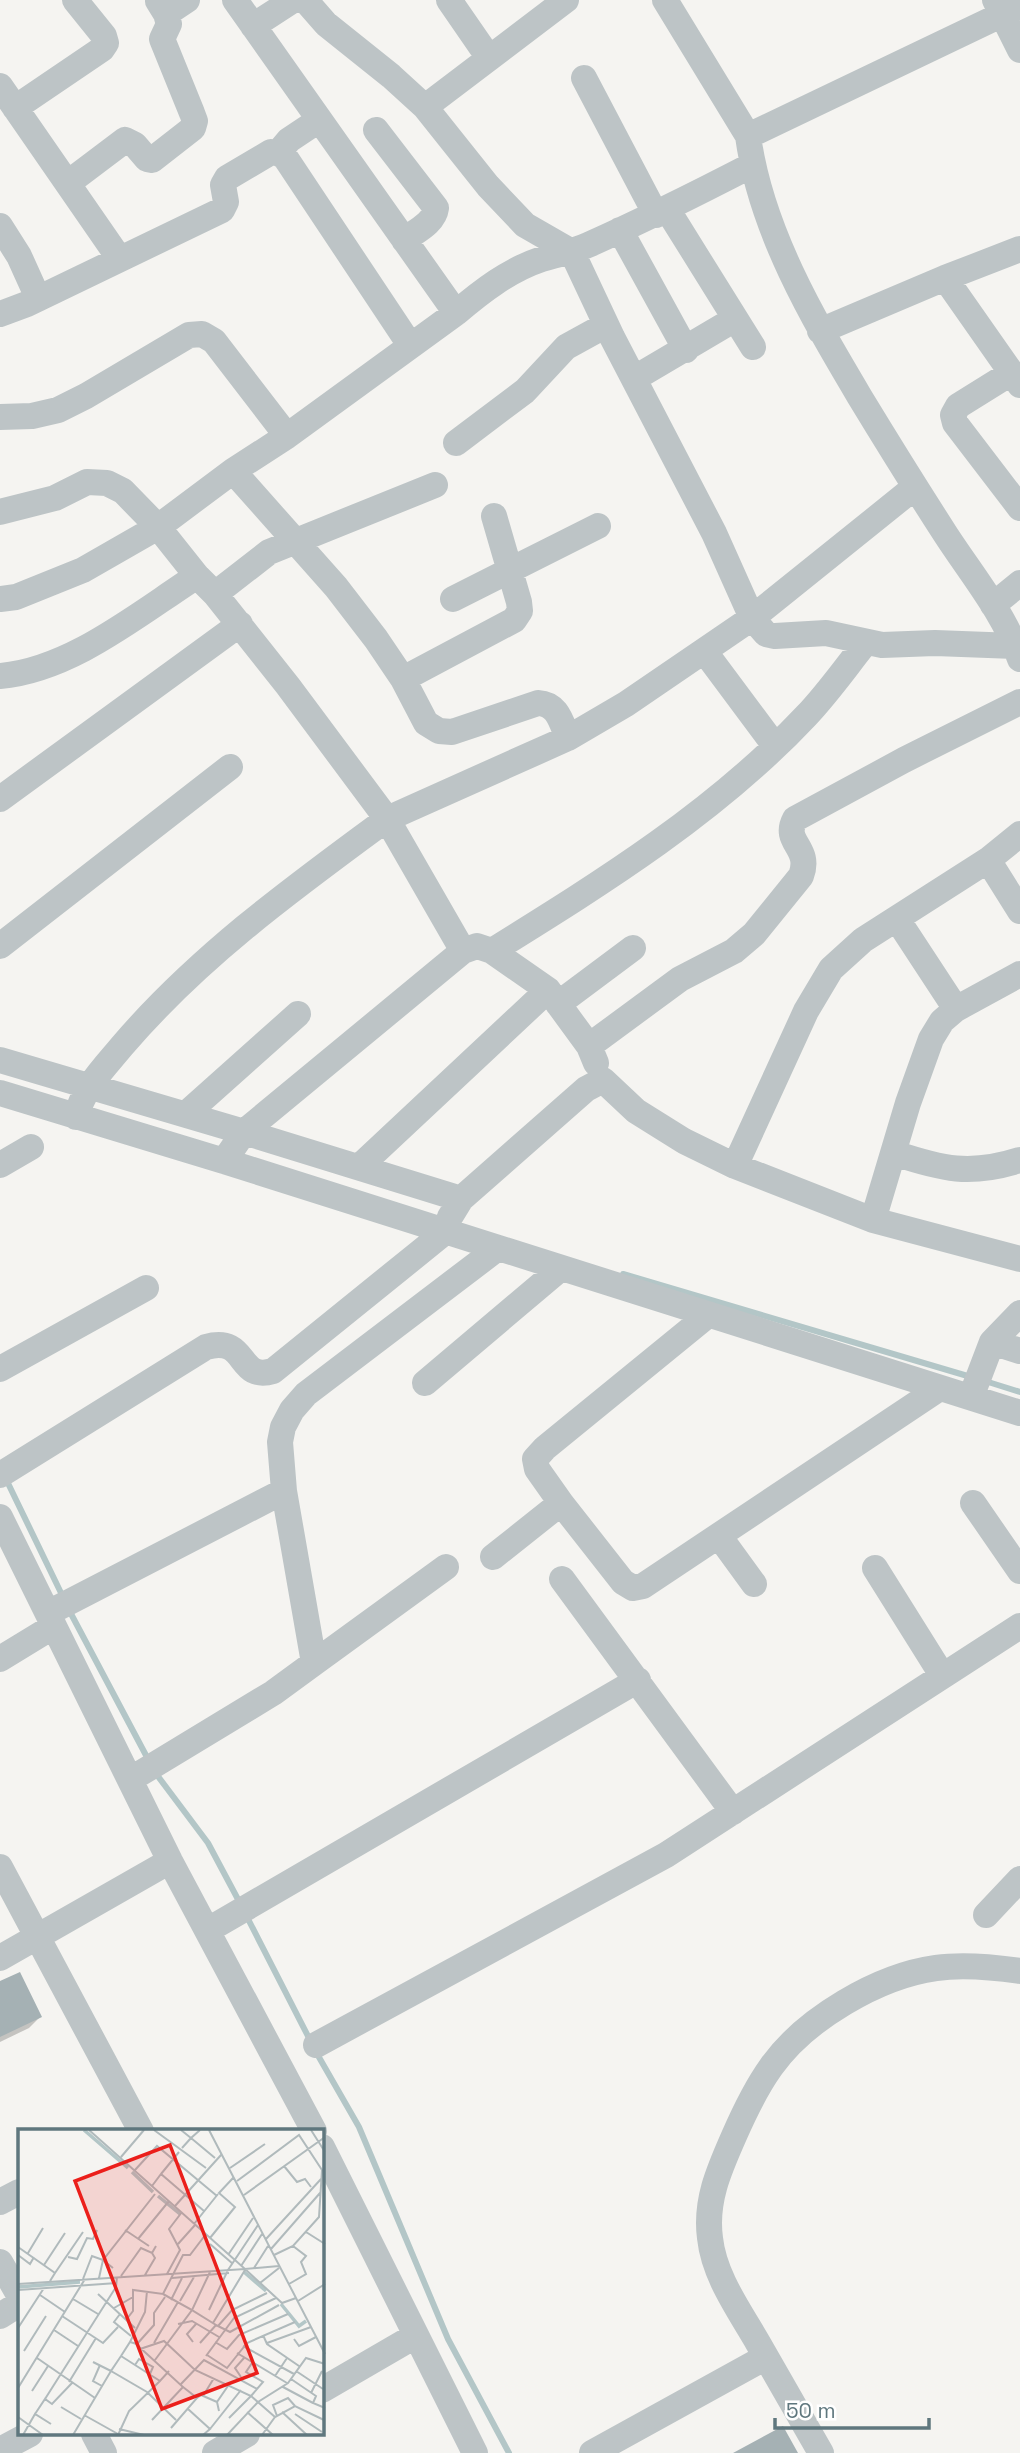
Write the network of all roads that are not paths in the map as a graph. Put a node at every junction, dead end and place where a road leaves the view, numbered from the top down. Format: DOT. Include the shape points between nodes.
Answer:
graph roads {
  1 [pos="235,0"];
  2 [pos="293,0"];
  3 [pos="305,0"];
  4 [pos="449,0"];
  5 [pos="566,0"];
  6 [pos="665,0"];
  7 [pos="88,4"];
  8 [pos="170,5"];
  9 [pos="1006,7"];
  10 [pos="253,26"];
  11 [pos="1020,50"];
  12 [pos="489,58"];
  13 [pos="584,78"];
  14 [pos="8,97"];
  15 [pos="425,107"];
  16 [pos="319,120"];
  17 [pos="376,130"];
  18 [pos="748,136"];
  19 [pos="278,153"];
  20 [pos="752,165"];
  21 [pos="68,183"];
  22 [pos="661,212"];
  23 [pos="0,226"];
  24 [pos="620,230"];
  25 [pos="404,240"];
  26 [pos="1020,249"];
  27 [pos="572,252"];
  28 [pos="119,258"];
  29 [pos="945,278"];
  30 [pos="38,298"];
  31 [pos="456,313"];
  32 [pos="0,314"];
  33 [pos="735,319"];
  34 [pos="607,325"];
  35 [pos="820,331"];
  36 [pos="410,345"];
  37 [pos="752,347"];
  38 [pos="687,350"];
  39 [pos="635,378"];
  40 [pos="1016,379"];
  41 [pos="0,417"];
  42 [pos="287,436"];
  43 [pos="456,443"];
  44 [pos="233,471"];
  45 [pos="435,485"];
  46 [pos="915,487"];
  47 [pos="1020,508"];
  48 [pos="0,512"];
  49 [pos="494,516"];
  50 [pos="598,526"];
  51 [pos="158,527"];
  52 [pos="296,541"];
  53 [pos="510,569"];
  54 [pos="1020,583"];
  55 [pos="206,585"];
  56 [pos="0,599"];
  57 [pos="453,599"];
  58 [pos="993,605"];
  59 [pos="752,618"];
  60 [pos="240,624"];
  61 [pos="866,642"];
  62 [pos="705,652"];
  63 [pos="1018,653"];
  64 [pos="0,676"];
  65 [pos="403,679"];
  66 [pos="1020,702"];
  67 [pos="568,738"];
  68 [pos="775,746"];
  69 [pos="230,767"];
  70 [pos="0,799"];
  71 [pos="387,819"];
  72 [pos="1020,834"];
  73 [pos="988,860"];
  74 [pos="1020,911"];
  75 [pos="897,919"];
  76 [pos="0,946"];
  77 [pos="634,948"];
  78 [pos="463,951"];
  79 [pos="492,951"];
  80 [pos="1020,974"];
  81 [pos="553,997"];
  82 [pos="956,1009"];
  83 [pos="298,1014"];
  84 [pos="589,1046"];
  85 [pos="0,1060"];
  86 [pos="603,1080"];
  87 [pos="0,1093"];
  88 [pos="82,1101"];
  89 [pos="186,1114"];
  90 [pos="244,1132"];
  91 [pos="31,1147"];
  92 [pos="894,1153"];
  93 [pos="1020,1160"];
  94 [pos="224,1161"];
  95 [pos="0,1165"];
  96 [pos="735,1166"];
  97 [pos="359,1167"];
  98 [pos="453,1213"];
  99 [pos="873,1220"];
  100 [pos="498,1248"];
  101 [pos="1020,1259"];
  102 [pos="561,1268"];
  103 [pos="146,1288"];
  104 [pos="1020,1313"];
  105 [pos="708,1315"];
  106 [pos="1020,1351"];
  107 [pos="0,1369"];
  108 [pos="981,1371"];
  109 [pos="425,1383"];
  110 [pos="940,1388"];
  111 [pos="1020,1413"];
  112 [pos="4,1472"];
  113 [pos="284,1491"];
  114 [pos="561,1503"];
  115 [pos="973,1503"];
  116 [pos="0,1517"];
  117 [pos="719,1536"];
  118 [pos="493,1557"];
  119 [pos="446,1567"];
  120 [pos="875,1568"];
  121 [pos="1020,1571"];
  122 [pos="562,1579"];
  123 [pos="754,1584"];
  124 [pos="58,1612"];
  125 [pos="1020,1626"];
  126 [pos="0,1660"];
  127 [pos="314,1663"];
  128 [pos="942,1675"];
  129 [pos="638,1680"];
  130 [pos="145,1772"];
  131 [pos="733,1812"];
  132 [pos="170,1861"];
  133 [pos="0,1867"];
  134 [pos="1020,1879"];
  135 [pos="986,1915"];
  136 [pos="214,1927"];
  137 [pos="37,1937"];
  138 [pos="0,1958"];
  139 [pos="1020,1971"];
  140 [pos="316,2045"];
  141 [pos="135,2129"];
  142 [pos="313,2129"];
  143 [pos="324,2151"];
  144 [pos="18,2193"];
  145 [pos="0,2202"];
  146 [pos="0,2262"];
  147 [pos="18,2293"];
  148 [pos="18,2305"];
  149 [pos="0,2316"];
  150 [pos="415,2336"];
  151 [pos="766,2357"];
  152 [pos="324,2389"];
  153 [pos="26,2436"];
  154 [pos="95,2436"];
  155 [pos="244,2436"];
  156 [pos="0,2450"];
  157 [pos="104,2453"];
  158 [pos="215,2453"];
  159 [pos="475,2453"];
  160 [pos="592,2453"];
  161 [pos="821,2453"];
  1 -- 10 [label="street"];
  2 -- 10 [label="street"];
  3 -- 15 [label="street" via="326,24"];
  4 -- 12 [label="street"];
  5 -- 12 [label="street"];
  6 -- 18 [label="street"];
  7 -- 14 [label="street" via="104,36 102,49"];
  8 -- 21 [label="street" via="162,39 195,121 193,128 152,160 125,139"];
  9 -- 11 [label="street"];
  9 -- 18 [label="street"];
  10 -- 16 [label="street"];
  12 -- 15 [label="street"];
  13 -- 22 [label="street"];
  14 -- 21 [label="street"];
  15 -- 27 [label="street" via="525,225"];
  16 -- 19 [label="street"];
  16 -- 25 [label="street"];
  17 -- 25 [label="street" via="436,208 431,220"];
  18 -- 20 [label="street"];
  19 -- 28 [label="street" via="271,152 227,178 222,210"];
  19 -- 36 [label="street" via="285,157"];
  20 -- 22 [label="street"];
  20 -- 35 [label="street" via="780,248"];
  21 -- 28 [label="street"];
  22 -- 24 [label="street"];
  22 -- 33 [label="street"];
  23 -- 30 [label="street"];
  24 -- 27 [label="street"];
  24 -- 38 [label="street"];
  25 -- 31 [label="street"];
  26 -- 29 [label="street"];
  27 -- 31 [label="street" via="512,272"];
  27 -- 34 [label="street"];
  28 -- 30 [label="street"];
  29 -- 35 [label="street"];
  29 -- 40 [label="street"];
  30 -- 32 [label="street"];
  31 -- 36 [label="street"];
  33 -- 37 [label="street"];
  33 -- 38 [label="street"];
  34 -- 39 [label="street"];
  34 -- 43 [label="street" via="566,346 526,391"];
  35 -- 46 [label="street"];
  36 -- 42 [label="street"];
  38 -- 39 [label="street"];
  39 -- 59 [label="street"];
  40 -- 47 [label="street" via="958,407 953,415 954,423"];
  41 -- 42 [label="street" via="58,410 189,335 202,334 214,341"];
  42 -- 44 [label="street"];
  44 -- 51 [label="street"];
  44 -- 52 [label="street"];
  45 -- 52 [label="street"];
  46 -- 58 [label="street"];
  46 -- 59 [label="street"];
  48 -- 51 [label="street" via="54,498 87,482 107,482 123,491"];
  49 -- 53 [label="street"];
  50 -- 53 [label="street"];
  51 -- 55 [label="street"];
  51 -- 56 [label="street" via="83,570"];
  52 -- 55 [label="street"];
  52 -- 65 [label="street"];
  53 -- 57 [label="street"];
  53 -- 65 [label="street" via="520,611 514,620"];
  54 -- 58 [label="street"];
  55 -- 60 [label="street"];
  55 -- 64 [label="street" via="54,663"];
  58 -- 63 [label="street"];
  59 -- 61 [label="street" via="766,635 826,633"];
  59 -- 62 [label="street"];
  60 -- 70 [label="street"];
  60 -- 71 [label="street"];
  61 -- 63 [label="street" via="935,643"];
  61 -- 68 [label="street" via="806,716"];
  62 -- 67 [label="street"];
  62 -- 68 [label="street"];
  65 -- 67 [label="street" via="426,723 439,731 452,732 547,703 555,708"];
  66 -- 84 [label="street" via="795,819 791,836 804,855 805,866 754,934 734,951 680,979"];
  67 -- 71 [label="street"];
  68 -- 79 [label="street" via="667,836"];
  69 -- 76 [label="street"];
  71 -- 78 [label="street"];
  71 -- 88 [label="street" via="288,891 207,960 142,1023"];
  72 -- 73 [label="street"];
  73 -- 74 [label="street"];
  73 -- 75 [label="street"];
  75 -- 82 [label="street"];
  75 -- 96 [label="street" via="863,940 831,969 806,1011"];
  77 -- 81 [label="street"];
  78 -- 79 [label="street" via="477,946"];
  78 -- 90 [label="street"];
  79 -- 81 [label="street"];
  80 -- 82 [label="street"];
  81 -- 84 [label="street"];
  81 -- 97 [label="street"];
  82 -- 92 [label="street" via="931,1039"];
  83 -- 89 [label="street"];
  84 -- 86 [label="street"];
  85 -- 88 [label="street"];
  86 -- 96 [label="street" via="636,1111"];
  86 -- 98 [label="street" via="586,1089"];
  87 -- 88 [label="street"];
  88 -- 89 [label="street"];
  88 -- 94 [label="street"];
  89 -- 90 [label="street"];
  90 -- 94 [label="street"];
  90 -- 97 [label="street"];
  91 -- 95 [label="street"];
  92 -- 93 [label="street" via="937,1167 972,1170"];
  92 -- 99 [label="street"];
  94 -- 98 [label="street"];
  96 -- 99 [label="street"];
  97 -- 98 [label="street"];
  98 -- 100 [label="street"];
  98 -- 112 [label="street" via="273,1371 262,1374 250,1369 234,1349 220,1343 206,1347"];
  99 -- 101 [label="street"];
  100 -- 102 [label="street"];
  100 -- 113 [label="street" via="306,1394 283,1426"];
  102 -- 105 [label="street"];
  102 -- 109 [label="street"];
  103 -- 107 [label="street"];
  104 -- 108 [label="street"];
  105 -- 110 [label="street"];
  105 -- 114 [label="street" via="535,1459"];
  106 -- 108 [label="street"];
  108 -- 110 [label="street"];
  108 -- 111 [label="street"];
  110 -- 117 [label="street"];
  113 -- 124 [label="street"];
  113 -- 127 [label="street"];
  114 -- 117 [label="street" via="623,1582 633,1588"];
  114 -- 118 [label="street"];
  115 -- 121 [label="street"];
  116 -- 124 [label="street"];
  117 -- 123 [label="street"];
  119 -- 127 [label="street"];
  120 -- 128 [label="street"];
  122 -- 129 [label="street"];
  124 -- 126 [label="street"];
  124 -- 130 [label="street"];
  125 -- 128 [label="street"];
  127 -- 130 [label="street"];
  128 -- 131 [label="street"];
  129 -- 131 [label="street"];
  129 -- 136 [label="street"];
  130 -- 132 [label="street"];
  131 -- 140 [label="street" via="666,1855"];
  132 -- 136 [label="street"];
  132 -- 137 [label="street"];
  133 -- 137 [label="street"];
  134 -- 135 [label="street"];
  136 -- 142 [label="street"];
  137 -- 138 [label="street"];
  137 -- 141 [label="street"];
  139 -- 151 [label="street" via="991,1966 936,1968 896,1978 853,1998 804,2031 772,2066 743,2114 708,2210 710,2241 722,2281"];
  143 -- 150 [label="street"];
  144 -- 145 [label="street"];
  146 -- 147 [label="street"];
  148 -- 149 [label="street"];
  150 -- 152 [label="street"];
  150 -- 159 [label="street"];
  151 -- 160 [label="street"];
  151 -- 161 [label="street"];
  153 -- 156 [label="street"];
  154 -- 157 [label="street"];
  155 -- 158 [label="street"];
}
